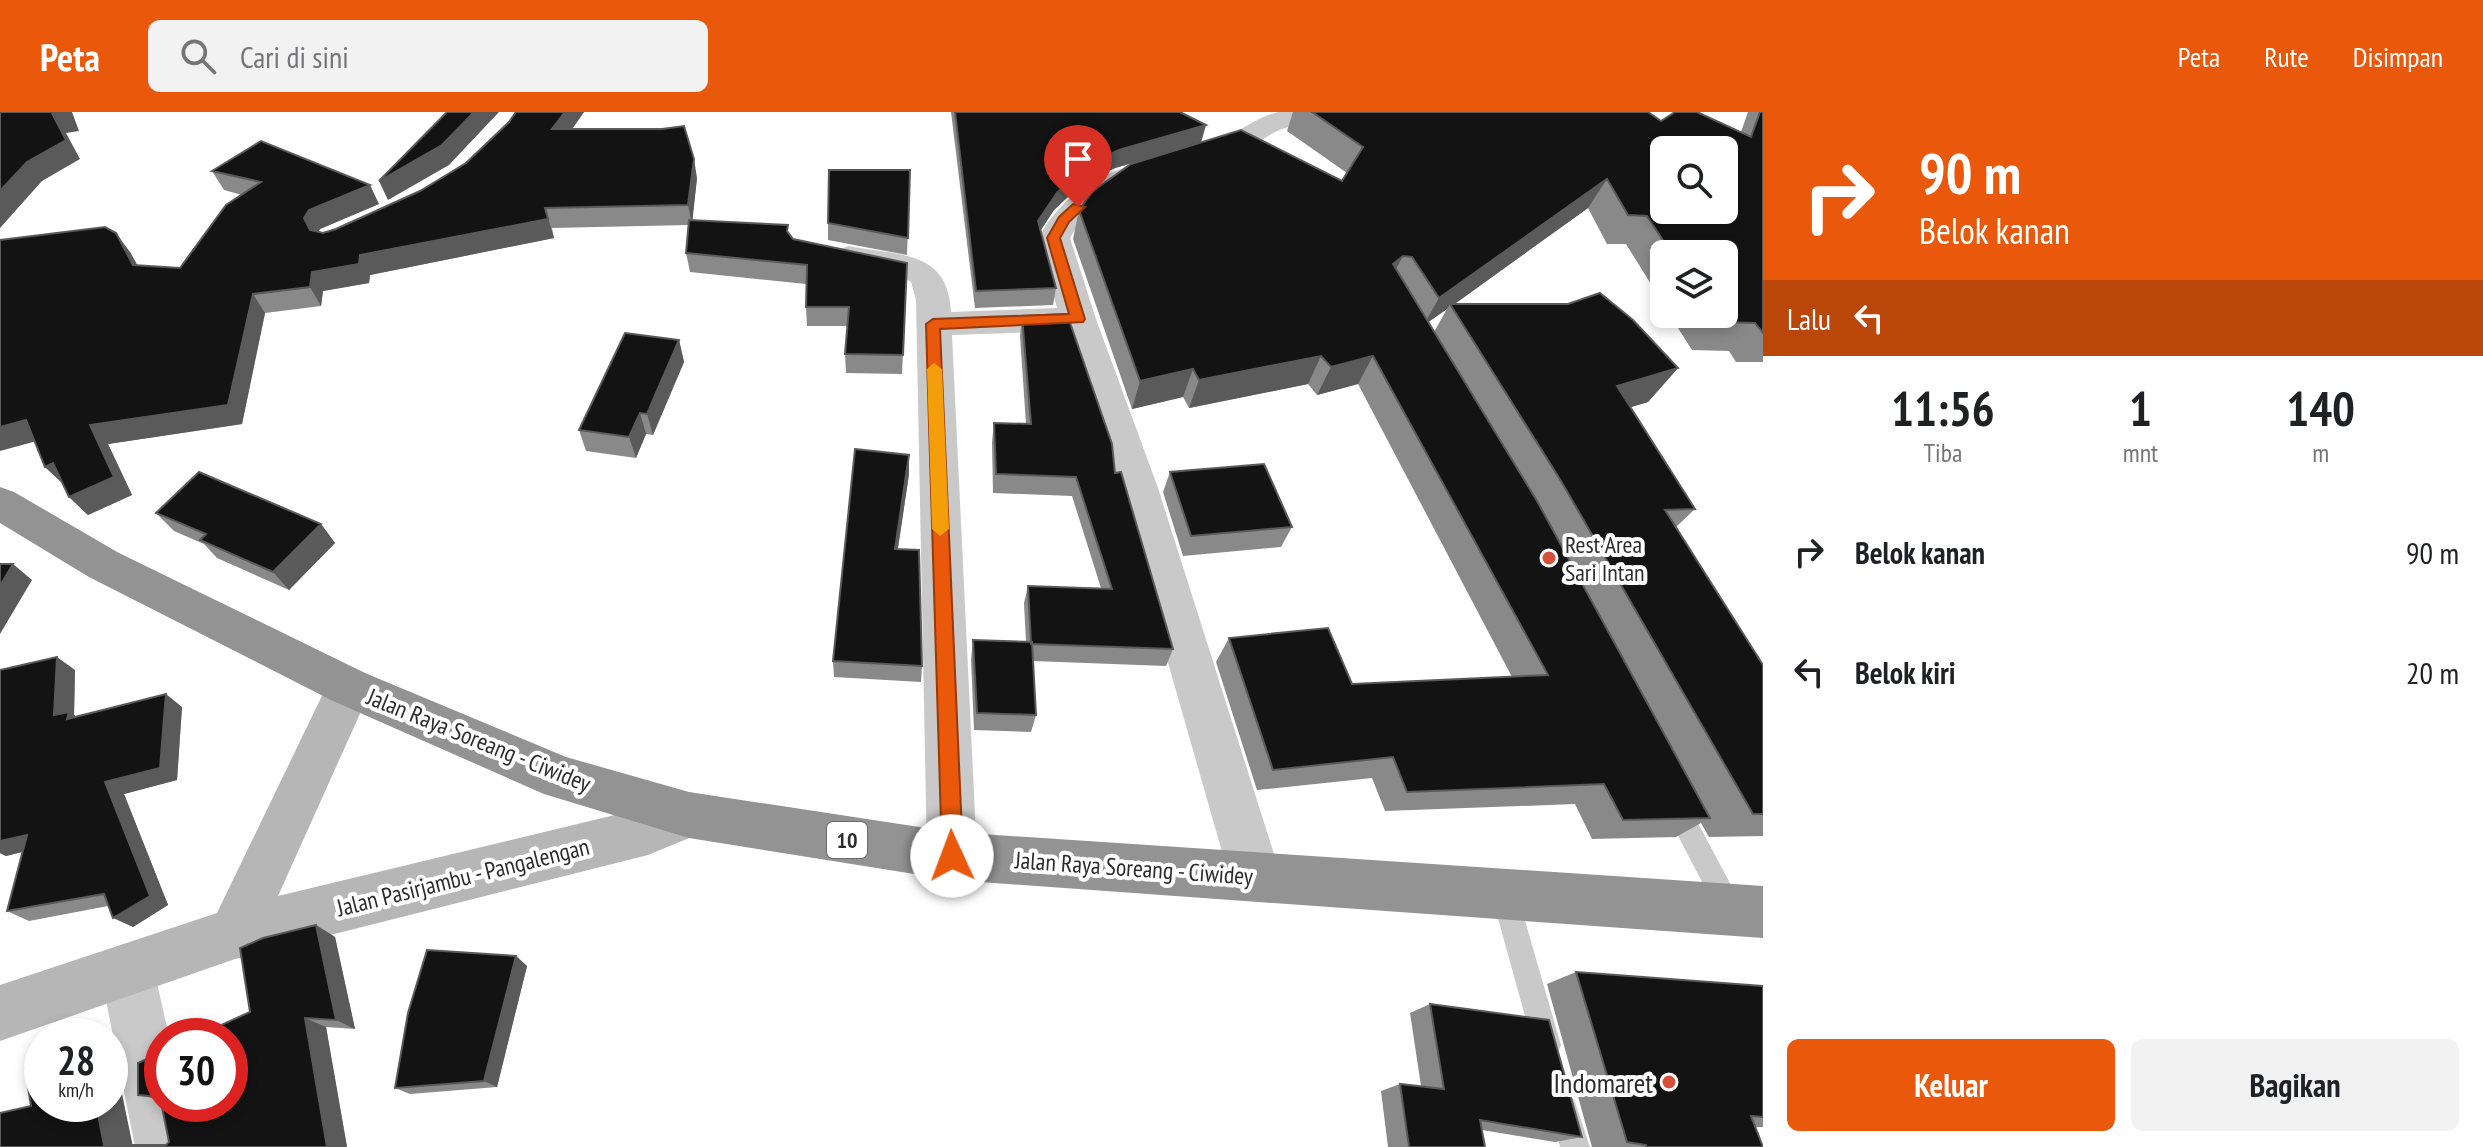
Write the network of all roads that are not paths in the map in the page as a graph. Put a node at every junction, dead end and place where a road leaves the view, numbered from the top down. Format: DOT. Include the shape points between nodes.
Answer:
graph roads {
  1 [pos="1319,112"];
  2 [pos="807,249"];
  3 [pos="1078,319"];
  4 [pos="933,324"];
  5 [pos="0,503"];
  6 [pos="349,687"];
  7 [pos="1664,783"];
  8 [pos="689,815"];
  9 [pos="952,856"];
  10 [pos="1255,876"];
  11 [pos="1503,892"];
  12 [pos="1747,911"];
  13 [pos="235,933"];
  14 [pos="127,970"];
  15 [pos="0,1013"];
  16 [pos="164,1147"];
  17 [pos="1575,1147"];
  1 -- 3 [label="street" via="1265,126 1226,147 1133,173 1093,194 1064,220 1054,238"];
  2 -- 4 [label="street" via="916,270 926,277"];
  3 -- 4 [label="street"];
  3 -- 10 [label="street" via="1138,488"];
  4 -- 9 [label="street"];
  5 -- 6 [label="highway, Jalan Raya Soreang - Ciwidey / 10" via="104,565"];
  6 -- 8 [label="highway, Jalan Raya Soreang - Ciwidey / 10" via="561,778"];
  6 -- 13 [label="main road"];
  7 -- 12 [label="lane"];
  8 -- 9 [label="highway, Jalan Raya Soreang - Ciwidey / 10"];
  8 -- 13 [label="main road, Jalan Pasirjambu - Pangalengan" via="648,831"];
  9 -- 10 [label="highway, Jalan Raya Soreang - Ciwidey / 10"];
  10 -- 11 [label="highway, Jalan Raya Soreang - Ciwidey / 10"];
  11 -- 12 [label="highway, Jalan Raya Soreang - Ciwidey / 10"];
  11 -- 17 [label="lane"];
  13 -- 14 [label="main road, Jalan Pasirjambu - Pangalengan"];
  14 -- 15 [label="main road, Jalan Pasirjambu - Pangalengan"];
  14 -- 16 [label="street"];
}
